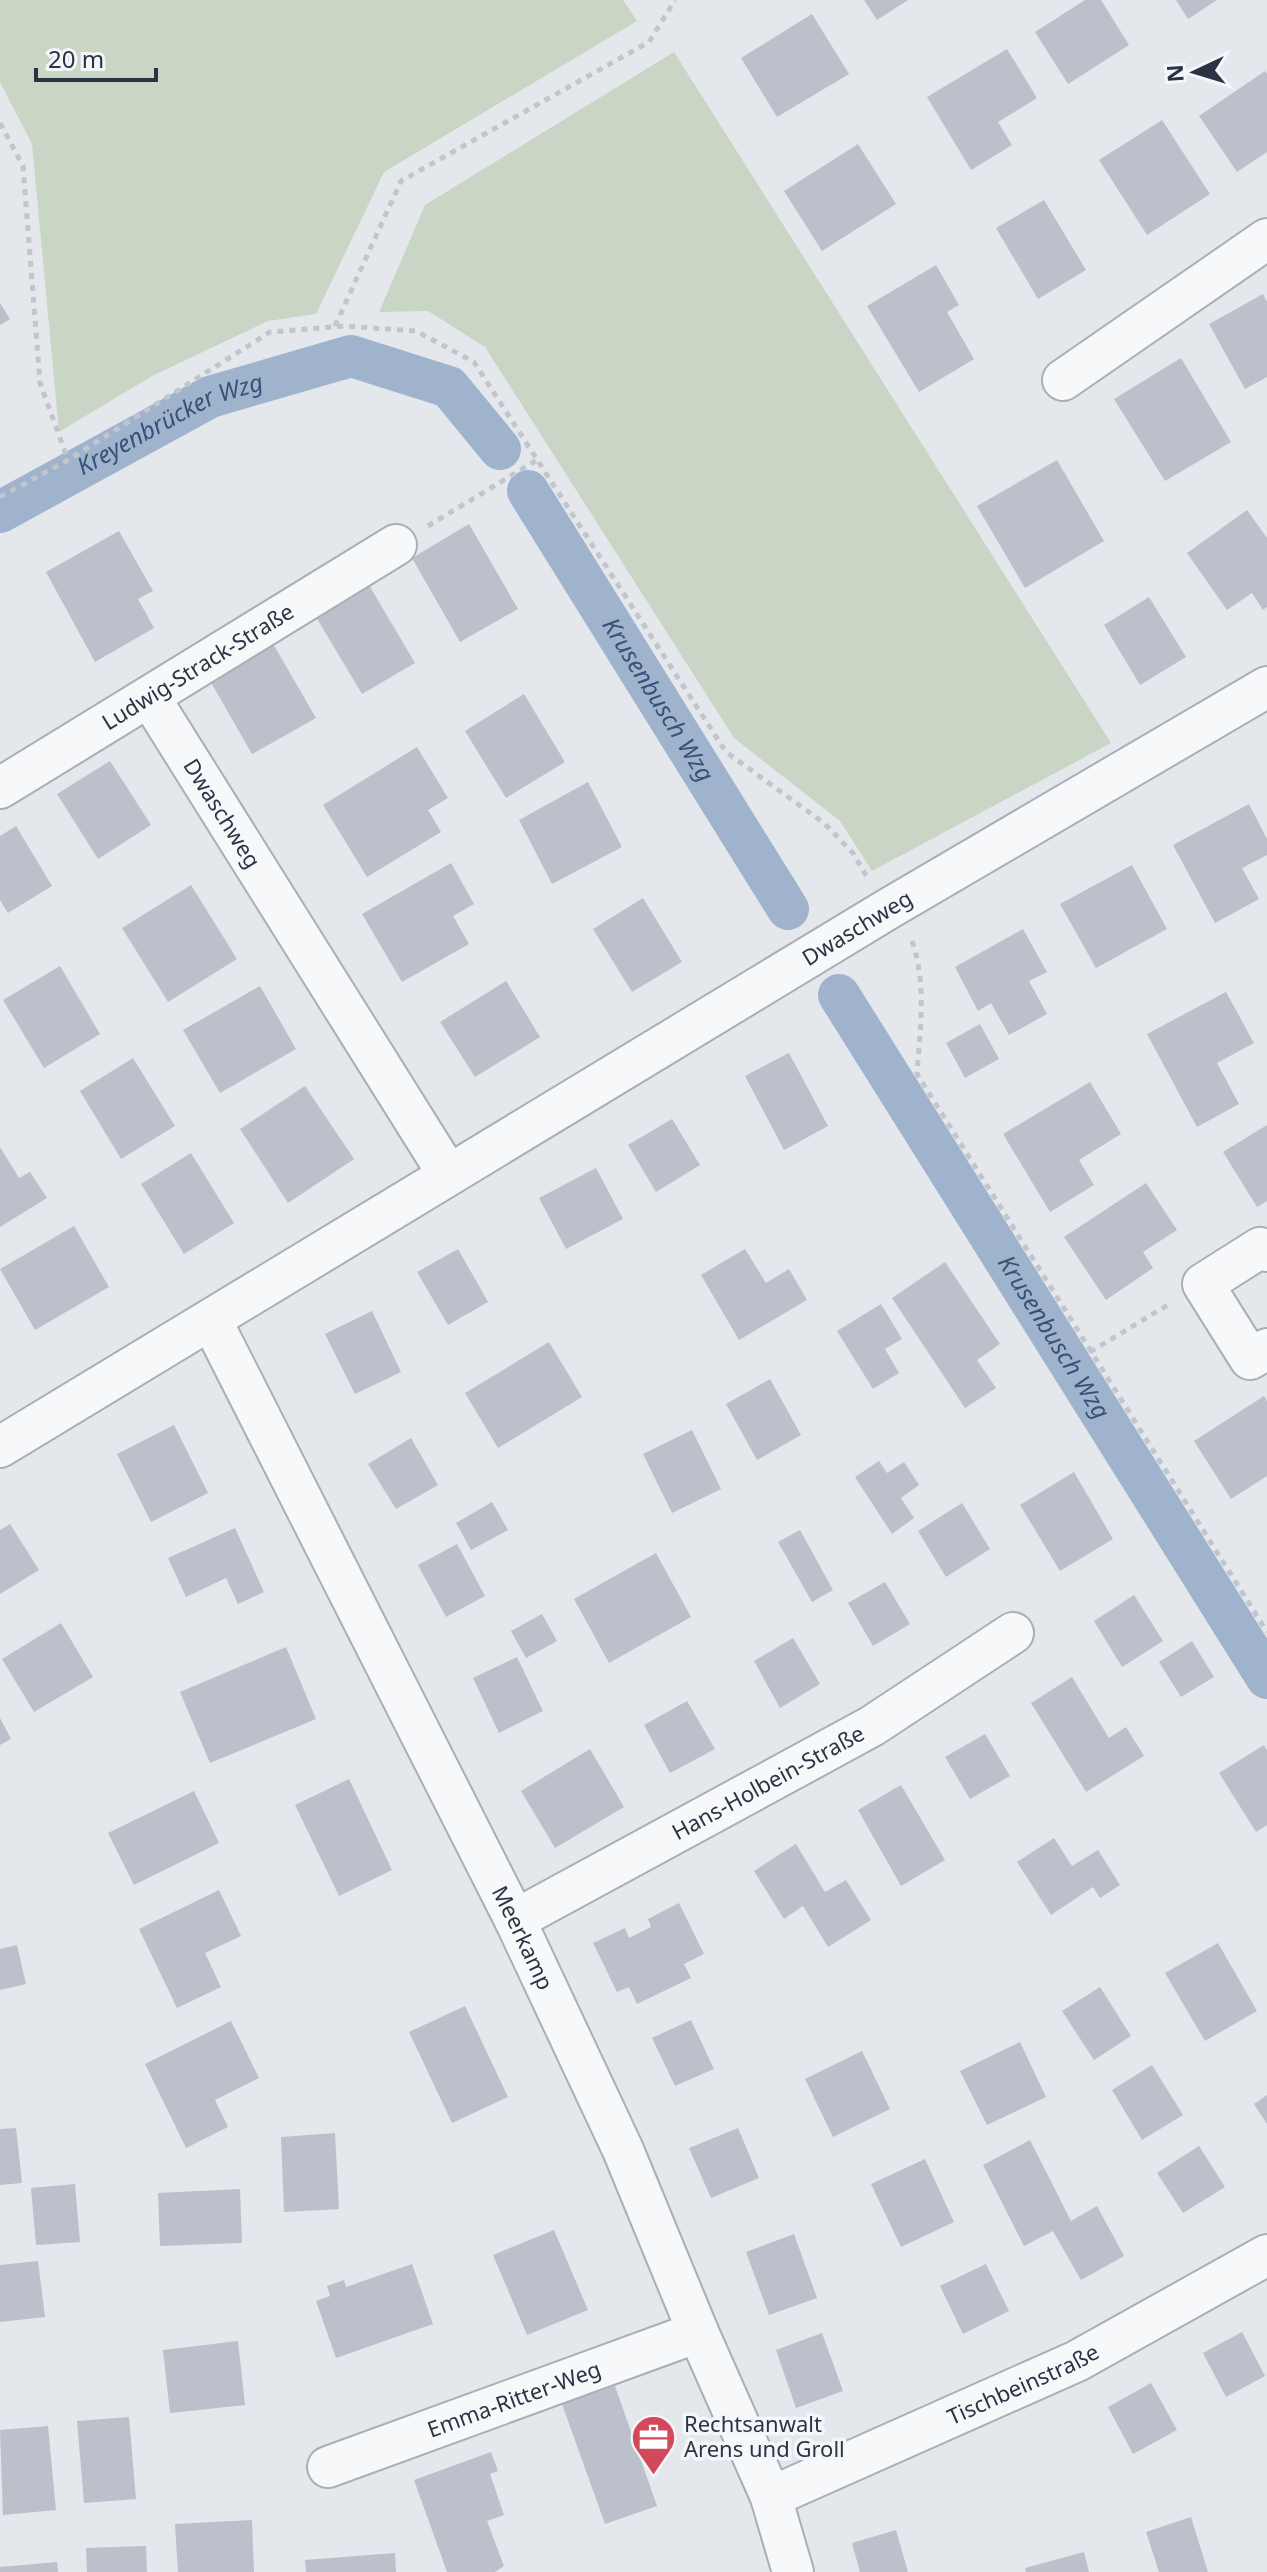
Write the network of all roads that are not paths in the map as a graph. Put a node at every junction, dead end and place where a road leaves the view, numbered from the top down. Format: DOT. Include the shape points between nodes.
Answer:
graph roads {
  1 [pos="1267,239"];
  2 [pos="1063,380"];
  3 [pos="396,545"];
  4 [pos="1267,687"];
  5 [pos="150,698"];
  6 [pos="0,788"];
  7 [pos="448,1174"];
  8 [pos="1267,1251"];
  9 [pos="211,1320"];
  10 [pos="1267,1349"];
  11 [pos="0,1447"];
  12 [pos="1013,1633"];
  13 [pos="515,1920"];
  14 [pos="1267,2255"];
  15 [pos="698,2332"];
  16 [pos="328,2467"];
  17 [pos="771,2497"];
  18 [pos="793,2572"];
  1 -- 2 [label="street"];
  3 -- 5 [label="street, Ludwig-Strack-Straße"];
  4 -- 7 [label="street, Dwaschweg"];
  5 -- 6 [label="street, Ludwig-Strack-Straße"];
  5 -- 7 [label="street, Dwaschweg"];
  7 -- 9 [label="street, Dwaschweg"];
  8 -- 10 [label="street" via="1260,1248 1203,1284 1250,1359"];
  9 -- 11 [label="street, Dwaschweg"];
  9 -- 13 [label="street, Meerkamp"];
  12 -- 13 [label="street, Hans-Holbein-Straße" via="872,1726"];
  13 -- 15 [label="street, Meerkamp" via="623,2150"];
  14 -- 17 [label="street, Tischbeinstraße" via="1077,2361"];
  15 -- 16 [label="street, Emma-Ritter-Weg"];
  15 -- 17 [label="street, Meerkamp"];
  17 -- 18 [label="street, Meerkamp"];
}
